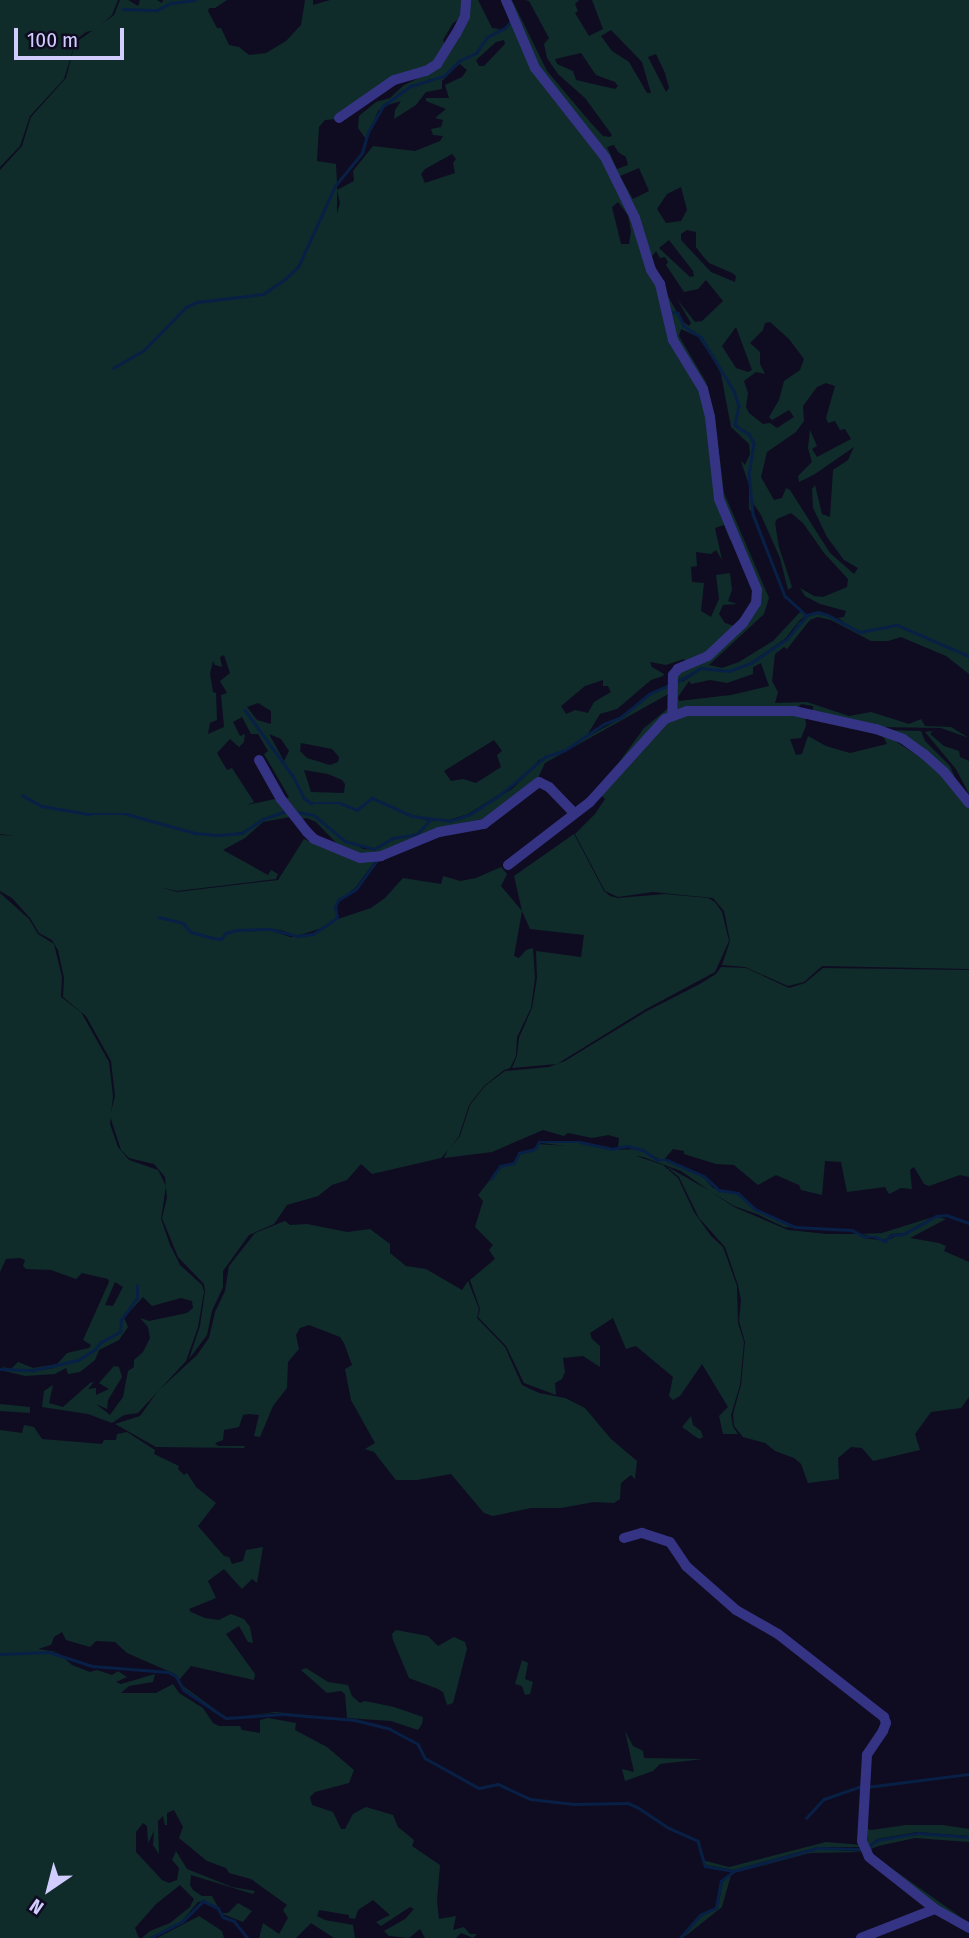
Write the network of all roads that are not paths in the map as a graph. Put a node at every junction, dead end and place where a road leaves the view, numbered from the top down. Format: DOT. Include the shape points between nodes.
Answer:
graph roads {
  1 [pos="466,0"];
  2 [pos="506,0"];
  3 [pos="339,118"];
  4 [pos="672,714"];
  5 [pos="259,760"];
  6 [pos="969,803"];
  7 [pos="573,813"];
  8 [pos="508,865"];
  9 [pos="624,1538"];
  10 [pos="935,1909"];
  11 [pos="969,1928"];
  12 [pos="861,1938"];
  1 -- 3 [label="street" via="465,16 437,64 394,80"];
  2 -- 4 [label="street" via="535,68 605,157 635,218 660,284 673,340 703,390 719,499 757,590 756,603 743,623 708,656 678,669 673,676"];
  4 -- 6 [label="street" via="794,711 876,729 903,739 924,754"];
  4 -- 7 [label="street" via="604,789"];
  5 -- 7 [label="street" via="307,832 360,858 381,856 439,832 484,824 539,782 549,786"];
  7 -- 8 [label="street"];
  9 -- 10 [label="street" via="642,1533 670,1542 686,1566 736,1610 778,1633 884,1717 883,1731 867,1755 862,1841 869,1857"];
  10 -- 11 [label="street"];
  10 -- 12 [label="street"];
}
